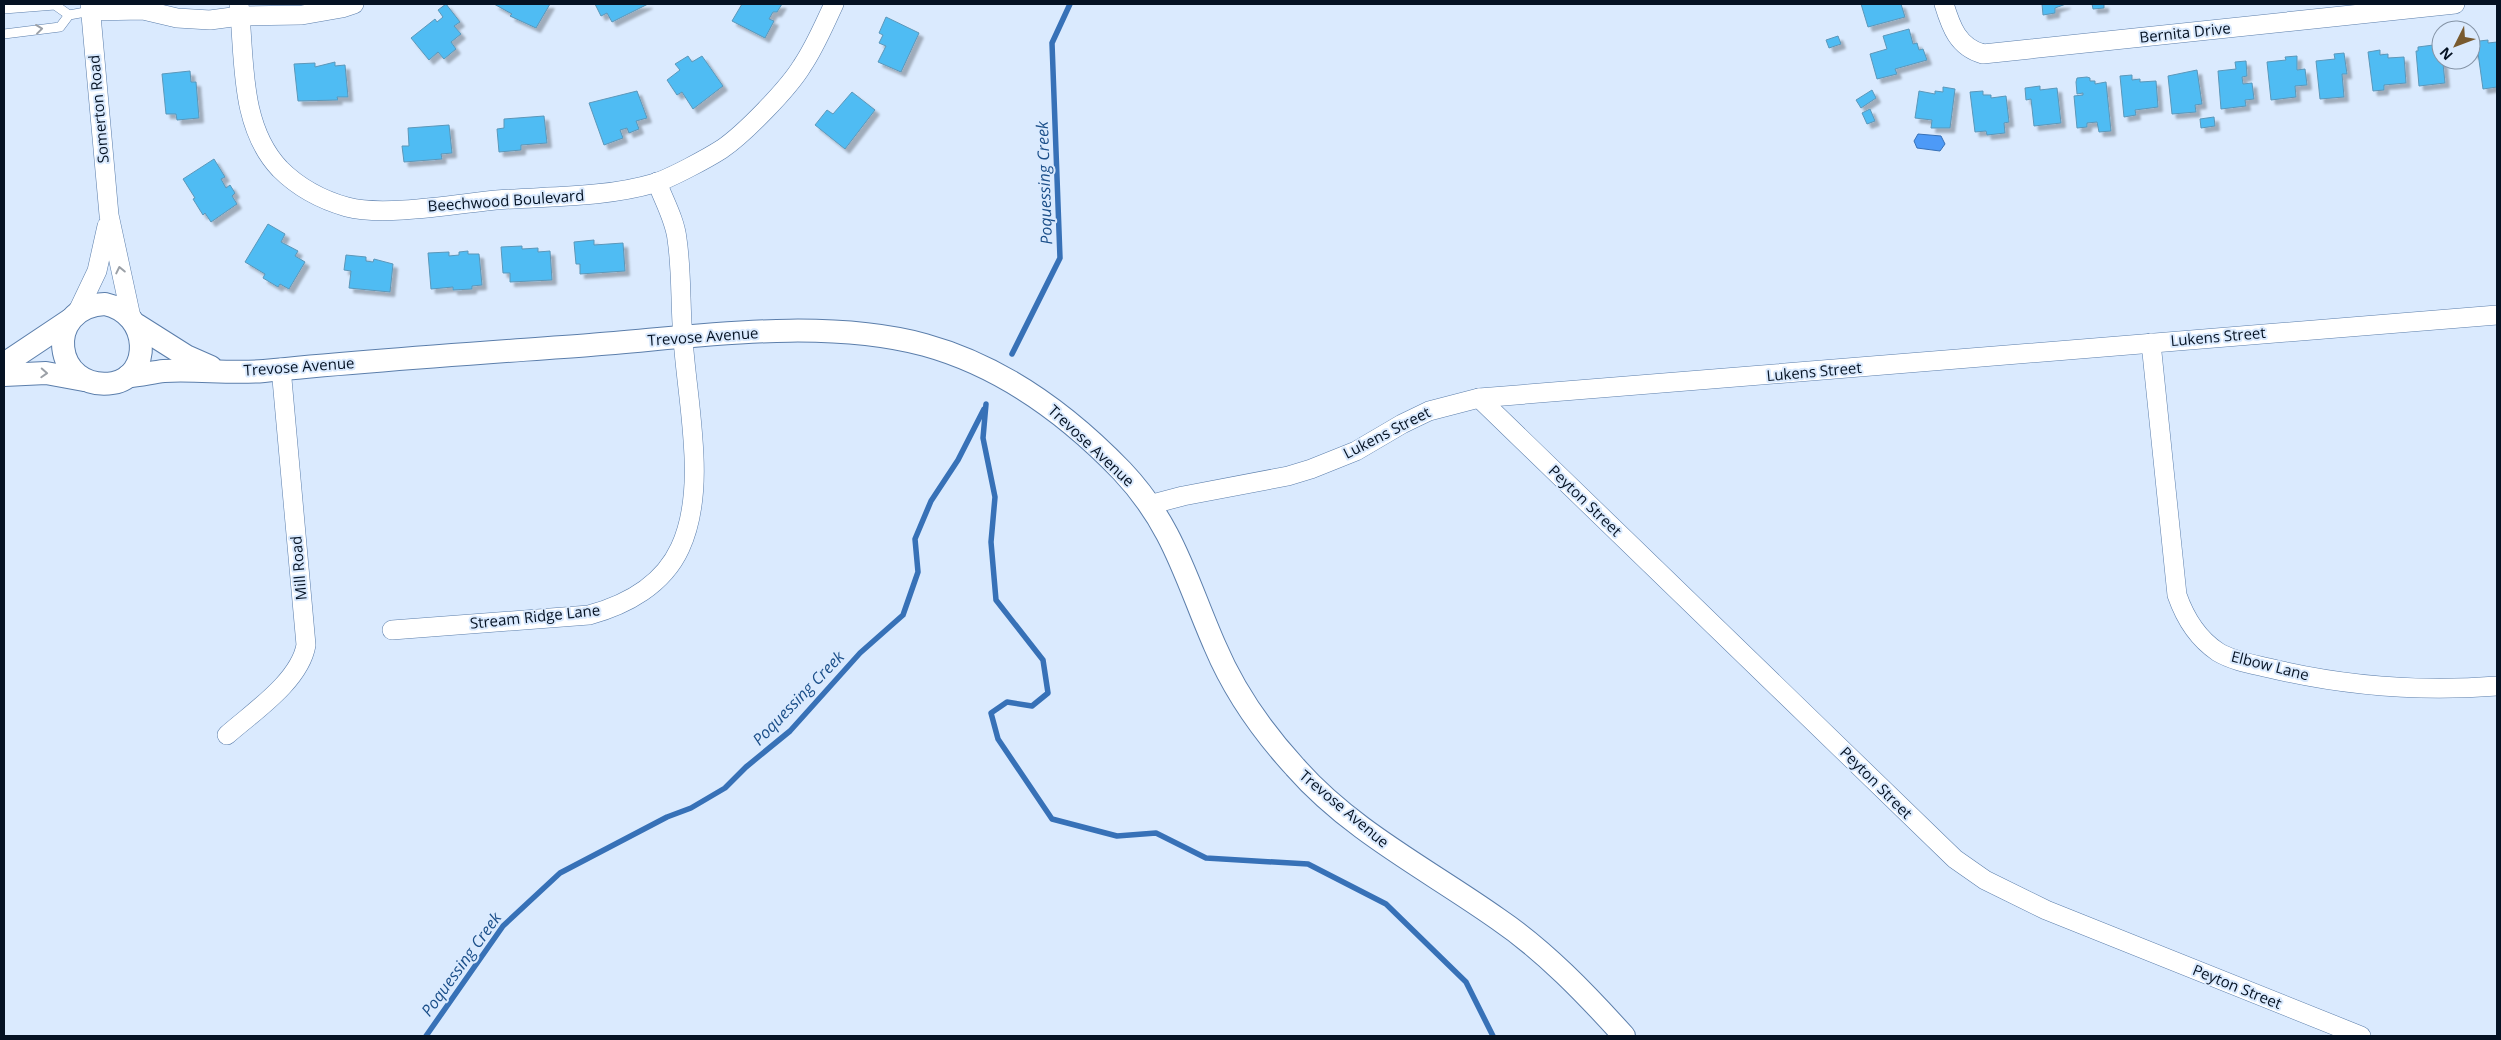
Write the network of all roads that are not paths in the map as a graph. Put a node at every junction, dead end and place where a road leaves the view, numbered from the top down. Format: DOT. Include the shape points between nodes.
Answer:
graph roads {
  1 [pos="354,4"];
  2 [pos="834,4"];
  3 [pos="1944,4"];
  4 [pos="2455,4"];
  5 [pos="90,7"];
  6 [pos="4,9"];
  7 [pos="240,10"];
  8 [pos="69,15"];
  9 [pos="4,34"];
  10 [pos="657,182"];
  11 [pos="109,215"];
  12 [pos="2497,315"];
  13 [pos="74,316"];
  14 [pos="134,321"];
  15 [pos="682,338"];
  16 [pos="2150,342"];
  17 [pos="4,364"];
  18 [pos="281,368"];
  19 [pos="222,370"];
  20 [pos="4,375"];
  21 [pos="128,376"];
  22 [pos="84,380"];
  23 [pos="1479,398"];
  24 [pos="1149,505"];
  25 [pos="392,630"];
  26 [pos="2497,686"];
  27 [pos="227,735"];
  28 [pos="1624,1036"];
  29 [pos="2361,1036"];
  1 -- 7 [label="street" via="302,15"];
  2 -- 10 [label="street, Beechwood Boulevard" via="802,68 768,107 722,149"];
  3 -- 4 [label="street, Bernita Drive" via="1962,44 1983,54"];
  5 -- 7 [label="street" via="143,10 193,20"];
  5 -- 8 [label="lane"];
  5 -- 11 [label="street, Somerton Road"];
  6 -- 8 [label="lane" via="55,5"];
  7 -- 10 [label="street, Beechwood Boulevard" via="245,82 252,118 263,147 280,169 309,192 348,207 389,210 589,195"];
  9 -- 8 [label="lane, one-way" via="60,27"];
  10 -- 15 [label="street, Stream Ridge Lane" via="677,239"];
  11 -- 13 [label="street, Somerton Road" via="97,271"];
  14 -- 11 [label="street, Somerton Road, one-way"];
  12 -- 16 [label="street, Lukens Street"];
  13 -- 14 [label="street" via="95,305 105,304 124,311"];
  13 -- 17 [label="street"];
  13 -- 22 [label="street" via="65,329 62,348 70,367"];
  14 -- 19 [label="street, Trevose Avenue" via="186,356"];
  14 -- 21 [label="street" via="140,335 140,354"];
  15 -- 18 [label="street, Trevose Avenue"];
  15 -- 24 [label="street, Trevose Avenue" via="772,332 860,334 922,344 984,368 1022,388 1067,420 1121,470"];
  15 -- 25 [label="street, Stream Ridge Lane" via="695,477 694,502 680,549 651,586 607,610 588,615"];
  16 -- 23 [label="street, Lukens Street"];
  16 -- 26 [label="street, Elbow Lane" via="2177,594 2182,612 2204,642 2237,660 2345,682 2446,689"];
  18 -- 19 [label="street, Trevose Avenue"];
  18 -- 27 [label="street, Mill Road" via="306,645 299,668"];
  19 -- 21 [label="street, Trevose Avenue"];
  20 -- 22 [label="street, one-way" via="46,373"];
  21 -- 22 [label="street" via="112,383"];
  23 -- 24 [label="street, Lukens Street" via="1429,411 1356,451 1311,469"];
  23 -- 29 [label="street, Peyton Street" via="1955,859 1985,880 2046,910"];
  24 -- 28 [label="street, Trevose Avenue" via="1178,552 1228,673 1260,725 1300,773 1363,829 1533,946 1578,986"];
}
